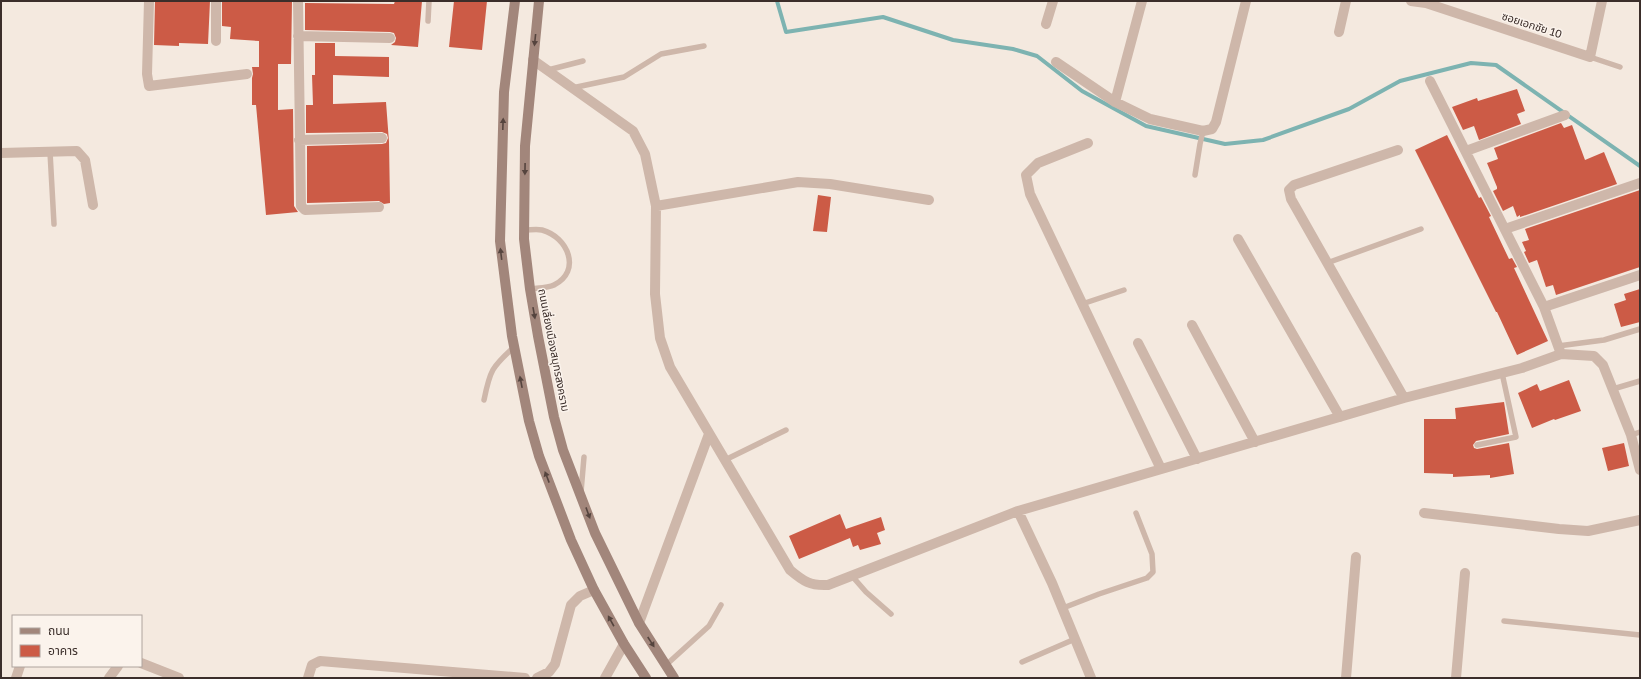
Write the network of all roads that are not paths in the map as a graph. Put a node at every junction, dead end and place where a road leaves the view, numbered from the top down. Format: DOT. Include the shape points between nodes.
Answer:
graph roads {
  1 [pos="150,1"];
  2 [pos="216,1"];
  3 [pos="298,1"];
  4 [pos="429,1"];
  5 [pos="515,1"];
  6 [pos="539,1"];
  7 [pos="1053,1"];
  8 [pos="1142,1"];
  9 [pos="1246,1"];
  10 [pos="1346,1"];
  11 [pos="1411,1"];
  12 [pos="1602,1"];
  13 [pos="428,21"];
  14 [pos="1046,24"];
  15 [pos="1339,32"];
  16 [pos="298,36"];
  17 [pos="390,38"];
  18 [pos="216,41"];
  19 [pos="704,46"];
  20 [pos="1590,57"];
  21 [pos="533,60"];
  22 [pos="583,61"];
  23 [pos="1056,62"];
  24 [pos="1620,66"];
  25 [pos="548,70"];
  26 [pos="247,74"];
  27 [pos="1430,81"];
  28 [pos="572,88"];
  29 [pos="1115,102"];
  30 [pos="1565,115"];
  31 [pos="1203,133"];
  32 [pos="382,138"];
  33 [pos="299,140"];
  34 [pos="1088,143"];
  35 [pos="1398,150"];
  36 [pos="1466,151"];
  37 [pos="50,152"];
  38 [pos="1,153"];
  39 [pos="1195,175"];
  40 [pos="1640,183"];
  41 [pos="929,200"];
  42 [pos="93,205"];
  43 [pos="656,206"];
  44 [pos="379,207"];
  45 [pos="54,224"];
  46 [pos="1421,229"];
  47 [pos="524,230"];
  48 [pos="1505,230"];
  49 [pos="1238,239"];
  50 [pos="1327,263"];
  51 [pos="1640,275"];
  52 [pos="530,289"];
  53 [pos="1124,290"];
  54 [pos="1082,304"];
  55 [pos="1544,307"];
  56 [pos="1192,325"];
  57 [pos="1640,329"];
  58 [pos="1138,343"];
  59 [pos="514,346"];
  60 [pos="1560,350"];
  61 [pos="1502,373"];
  62 [pos="1640,381"];
  63 [pos="1612,389"];
  64 [pos="1404,398"];
  65 [pos="484,400"];
  66 [pos="1340,417"];
  67 [pos="786,430"];
  68 [pos="1635,433"];
  69 [pos="709,434"];
  70 [pos="1255,442"];
  71 [pos="1476,445"];
  72 [pos="584,457"];
  73 [pos="1197,459"];
  74 [pos="725,460"];
  75 [pos="1161,469"];
  76 [pos="1640,470"];
  77 [pos="581,494"];
  78 [pos="1018,511"];
  79 [pos="1136,513"];
  80 [pos="1424,513"];
  81 [pos="1640,520"];
  82 [pos="1356,557"];
  83 [pos="1465,572"];
  84 [pos="852,576"];
  85 [pos="594,590"];
  86 [pos="721,605"];
  87 [pos="1063,608"];
  88 [pos="891,614"];
  89 [pos="1504,621"];
  90 [pos="639,623"];
  91 [pos="1640,635"];
  92 [pos="1075,639"];
  93 [pos="624,644"];
  94 [pos="1022,662"];
  95 [pos="142,663"];
  96 [pos="666,665"];
  97 [pos="20,667"];
  98 [pos="117,667"];
  99 [pos="437,675"];
  100 [pos="16,678"];
  101 [pos="108,678"];
  102 [pos="179,678"];
  103 [pos="308,678"];
  104 [pos="525,678"];
  105 [pos="537,678"];
  106 [pos="605,678"];
  107 [pos="646,678"];
  108 [pos="674,678"];
  109 [pos="1091,678"];
  110 [pos="1346,678"];
  111 [pos="1456,678"];
  1 -- 26 [label="street" via="147,74 149,86"];
  2 -- 18 [label="street"];
  3 -- 16 [label="street"];
  4 -- 13 [label="lane"];
  59 -- 5 [label="main road, one-way" via="500,241 504,92"];
  6 -- 21 [label="main road, ถนนเลี่ยงเมืองสมุทรสงคราม, one-way"];
  7 -- 14 [label="street"];
  8 -- 29 [label="street"];
  9 -- 31 [label="street" via="1216,122 1212,129"];
  10 -- 15 [label="street"];
  11 -- 20 [label="street, ซอยเอกชัย 10" via="1426,3"];
  12 -- 20 [label="street"];
  16 -- 17 [label="street"];
  16 -- 33 [label="street"];
  19 -- 28 [label="lane" via="660,54 624,78"];
  20 -- 24 [label="lane"];
  21 -- 25 [label="street"];
  21 -- 47 [label="main road, ถนนเลี่ยงเมืองสมุทรสงคราม, one-way" via="525,146"];
  22 -- 25 [label="lane"];
  23 -- 29 [label="street"];
  25 -- 28 [label="street"];
  27 -- 36 [label="street"];
  28 -- 43 [label="street" via="633,131 645,154"];
  29 -- 31 [label="street" via="1150,119"];
  30 -- 36 [label="street"];
  31 -- 39 [label="lane"];
  32 -- 33 [label="street"];
  33 -- 44 [label="street" via="301,206 305,210"];
  34 -- 54 [label="street" via="1038,163 1026,175 1030,194"];
  35 -- 50 [label="street" via="1294,185 1289,190 1291,199"];
  36 -- 48 [label="street"];
  37 -- 38 [label="street"];
  37 -- 42 [label="street" via="77,151 85,160"];
  37 -- 45 [label="lane"];
  40 -- 48 [label="street"];
  41 -- 43 [label="street" via="830,184 798,182"];
  43 -- 69 [label="street" via="655,294 660,338 670,367"];
  46 -- 50 [label="lane"];
  47 -- 52 [label="main road, ถนนเลี่ยงเมืองสมุทรสงคราม"];
  47 -- 52 [label="lane" via="543,230 557,238 567,249 570,261 566,275 554,285"];
  48 -- 55 [label="street"];
  49 -- 66 [label="street"];
  50 -- 64 [label="street"];
  51 -- 55 [label="street"];
  52 -- 77 [label="main road, ถนนเลี่ยงเมืองสมุทรสงคราม, one-way" via="554,417 563,450"];
  53 -- 54 [label="lane"];
  54 -- 75 [label="street"];
  55 -- 60 [label="street"];
  56 -- 70 [label="street"];
  57 -- 60 [label="lane"];
  58 -- 73 [label="street"];
  59 -- 65 [label="lane" via="495,364 488,377"];
  85 -- 59 [label="main road, one-way" via="571,540 539,456"];
  60 -- 61 [label="street" via="1522,368"];
  60 -- 63 [label="street" via="1594,356 1603,365"];
  61 -- 64 [label="street"];
  61 -- 71 [label="lane" via="1516,437"];
  62 -- 63 [label="lane"];
  63 -- 68 [label="street"];
  64 -- 66 [label="street"];
  66 -- 70 [label="street"];
  67 -- 74 [label="lane"];
  68 -- 76 [label="street"];
  69 -- 74 [label="street"];
  69 -- 90 [label="street"];
  70 -- 73 [label="street"];
  72 -- 77 [label="lane"];
  73 -- 75 [label="street"];
  74 -- 84 [label="street" via="790,570 815,586 828,585"];
  75 -- 78 [label="street"];
  77 -- 90 [label="main road, ถนนเลี่ยงเมืองสมุทรสงคราม, one-way" via="595,533"];
  78 -- 84 [label="street"];
  78 -- 87 [label="street"];
  79 -- 87 [label="lane" via="1152,554 1153,572 1147,578"];
  80 -- 81 [label="street" via="1588,531"];
  82 -- 110 [label="street"];
  83 -- 111 [label="street"];
  84 -- 88 [label="lane"];
  93 -- 85 [label="main road, one-way"];
  85 -- 105 [label="street" via="580,596 571,605 555,664 549,672"];
  86 -- 96 [label="lane" via="709,626"];
  87 -- 92 [label="street"];
  89 -- 91 [label="lane"];
  90 -- 96 [label="main road, ถนนเลี่ยงเมืองสมุทรสงคราม, one-way"];
  92 -- 94 [label="lane"];
  92 -- 109 [label="street"];
  93 -- 106 [label="street"];
  93 -- 107 [label="main road"];
  95 -- 102 [label="street"];
  96 -- 108 [label="main road, ถนนเลี่ยงเมืองสมุทรสงคราม"];
  97 -- 100 [label="street"];
  98 -- 101 [label="street"];
  99 -- 103 [label="street" via="320,661 312,665"];
  99 -- 104 [label="street"];
}
